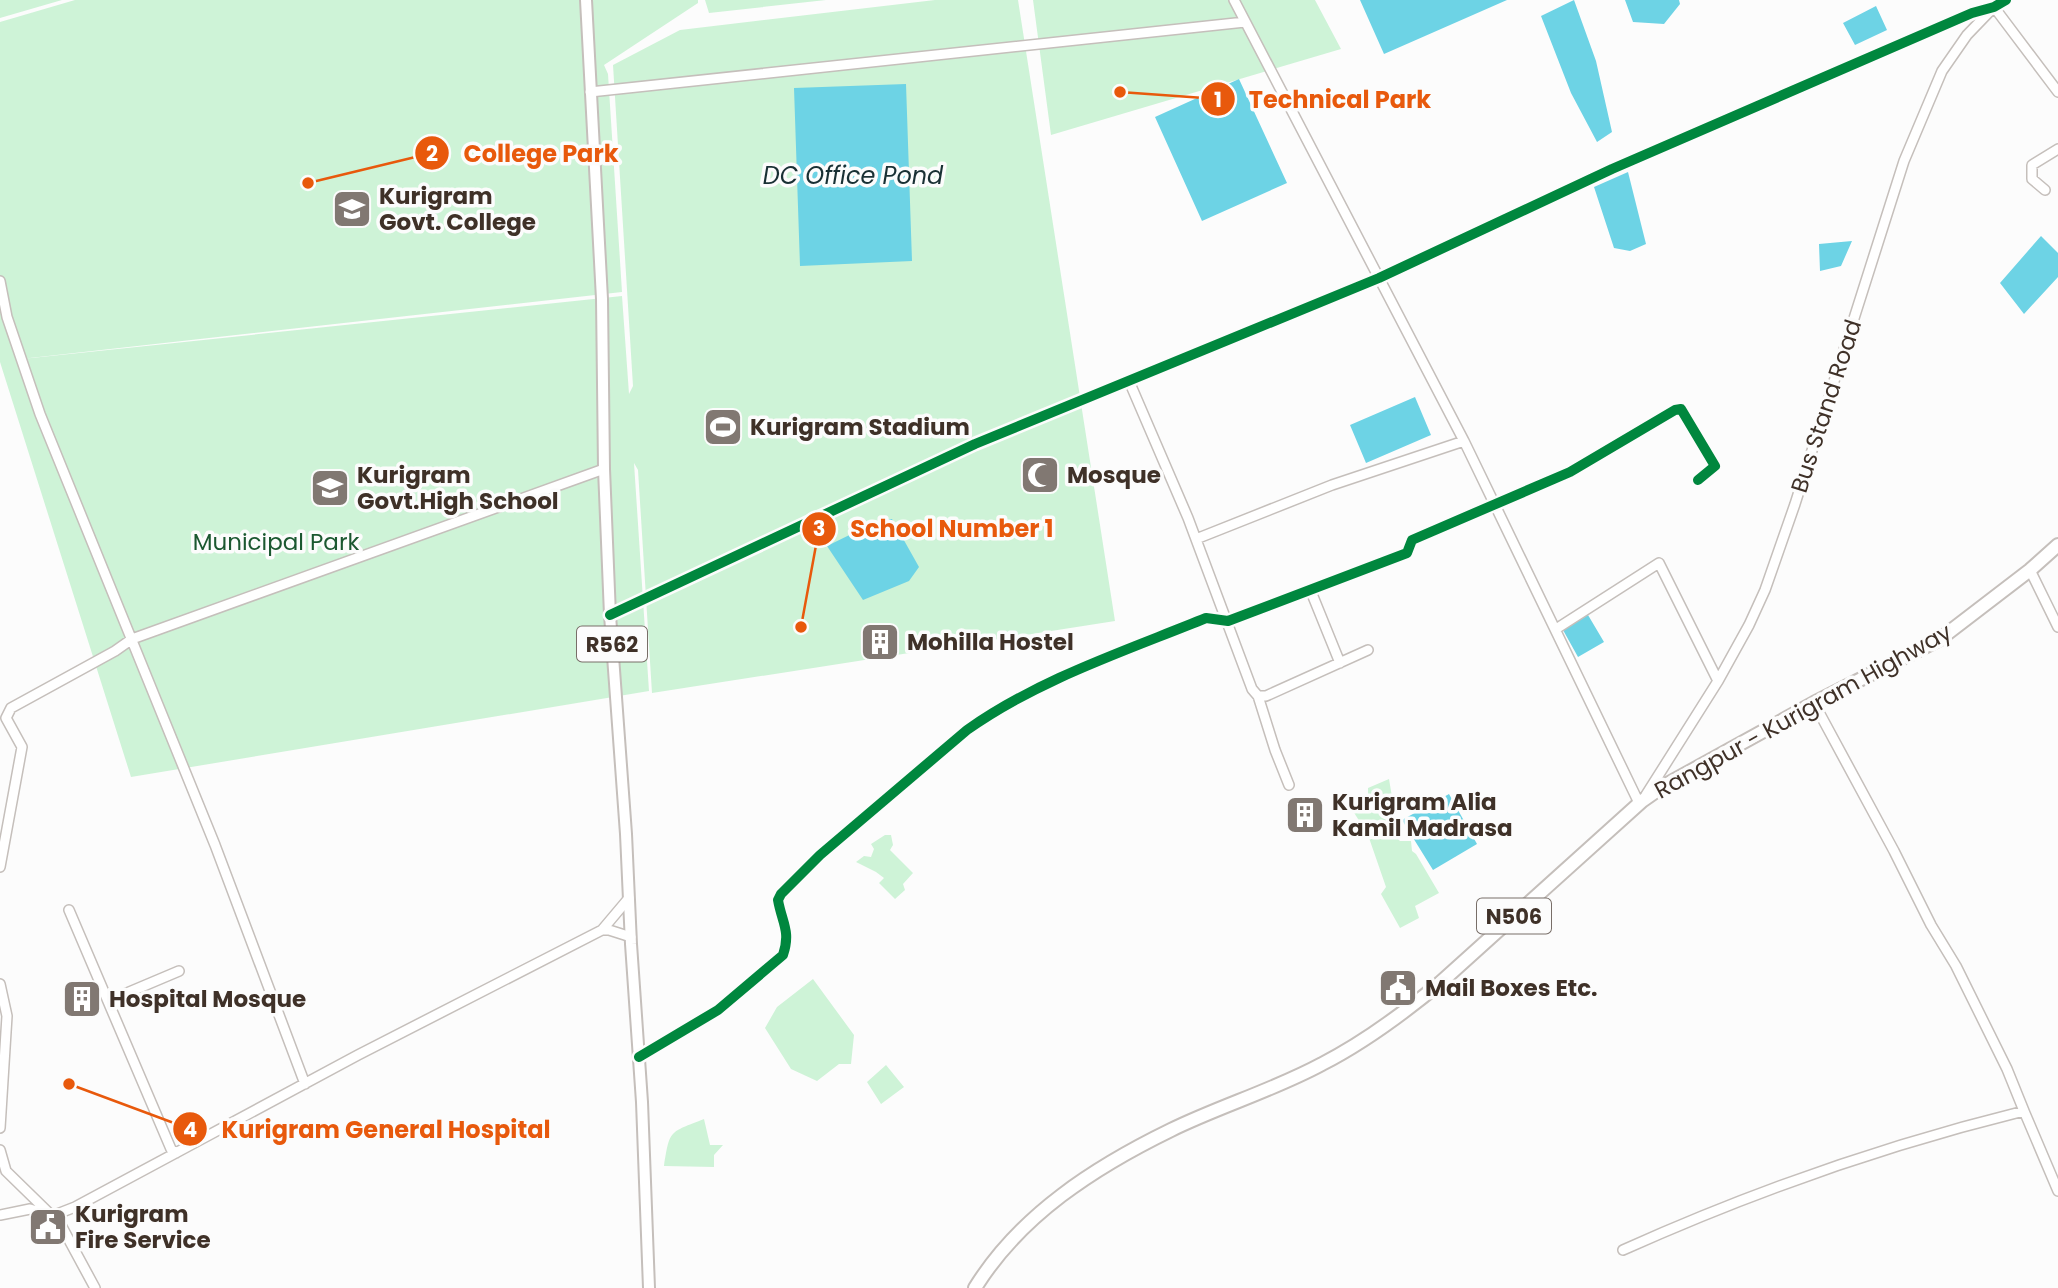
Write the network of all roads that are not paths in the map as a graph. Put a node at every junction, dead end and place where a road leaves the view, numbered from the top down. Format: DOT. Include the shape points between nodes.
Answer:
graph roads {
  1 [pos="586,0"];
  2 [pos="1234,0"];
  3 [pos="2006,0"];
  4 [pos="1994,7"];
  5 [pos="1245,22"];
  6 [pos="590,92"];
  7 [pos="2058,92"];
  8 [pos="2058,149"];
  9 [pos="2045,190"];
  10 [pos="1379,278"];
  11 [pos="0,281"];
  12 [pos="1129,381"];
  13 [pos="1464,441"];
  14 [pos="604,469"];
  15 [pos="1698,480"];
  16 [pos="1493,504"];
  17 [pos="1196,539"];
  18 [pos="2058,545"];
  19 [pos="2029,570"];
  20 [pos="1310,589"];
  21 [pos="610,615"];
  22 [pos="1228,621"];
  23 [pos="2058,627"];
  24 [pos="1556,629"];
  25 [pos="132,639"];
  26 [pos="1368,650"];
  27 [pos="1336,664"];
  28 [pos="1718,681"];
  29 [pos="1258,696"];
  30 [pos="1814,703"];
  31 [pos="1289,785"];
  32 [pos="1641,802"];
  33 [pos="0,867"];
  34 [pos="629,898"];
  35 [pos="69,911"];
  36 [pos="602,930"];
  37 [pos="631,937"];
  38 [pos="179,971"];
  39 [pos="0,984"];
  40 [pos="108,1001"];
  41 [pos="639,1057"];
  42 [pos="305,1084"];
  43 [pos="2024,1111"];
  44 [pos="0,1128"];
  45 [pos="0,1150"];
  46 [pos="176,1153"];
  47 [pos="2058,1191"];
  48 [pos="0,1215"];
  49 [pos="54,1215"];
  50 [pos="1623,1250"];
  51 [pos="95,1288"];
  52 [pos="649,1288"];
  53 [pos="975,1288"];
  1 -- 6 [label="main road, R562"];
  2 -- 5 [label="street"];
  3 -- 4 [label="street"];
  4 -- 7 [label="street"];
  4 -- 10 [label="street" via="1959,18 1612,169"];
  4 -- 28 [label="street, Bus Stand Road" via="1942,71 1903,161 1773,566 1749,625"];
  5 -- 6 [label="street"];
  5 -- 10 [label="street"];
  6 -- 14 [label="main road, R562" via="602,299"];
  8 -- 9 [label="street" via="2032,165 2032,179"];
  10 -- 12 [label="street"];
  10 -- 13 [label="street"];
  11 -- 25 [label="street" via="7,317 40,414"];
  12 -- 17 [label="street"];
  12 -- 21 [label="street" via="963,450"];
  13 -- 16 [label="street"];
  13 -- 17 [label="street" via="1332,485"];
  14 -- 21 [label="main road, R562"];
  14 -- 25 [label="street"];
  15 -- 16 [label="street" via="1715,466 1681,409 1633,432 1570,472"];
  16 -- 20 [label="street" via="1412,540 1407,553"];
  16 -- 24 [label="street"];
  17 -- 22 [label="street"];
  18 -- 19 [label="highway, Rangpur - Kurigram Highway / N506"];
  19 -- 23 [label="street"];
  19 -- 30 [label="highway, Rangpur - Kurigram Highway / N506" via="1940,639"];
  20 -- 22 [label="street"];
  20 -- 27 [label="street"];
  21 -- 34 [label="main road, R562"];
  22 -- 29 [label="street"];
  22 -- 41 [label="street" via="1206,618 1080,669 1024,695 967,730 780,894 787,930 783,955 718,1010"];
  24 -- 28 [label="street" via="1659,563"];
  24 -- 32 [label="street"];
  25 -- 33 [label="street" via="11,708 6,718 22,747"];
  25 -- 42 [label="street"];
  26 -- 27 [label="street"];
  27 -- 29 [label="street"];
  28 -- 32 [label="street, Bus Stand Road"];
  29 -- 31 [label="street"];
  30 -- 32 [label="highway, Rangpur - Kurigram Highway / N506"];
  30 -- 43 [label="street" via="1956,966"];
  32 -- 53 [label="highway, Rangpur - Kurigram Highway / N506" via="1409,1009 1323,1064 1170,1130 1083,1180 1060,1195 1006,1246"];
  34 -- 36 [label="street"];
  34 -- 37 [label="main road, R562"];
  35 -- 40 [label="street"];
  36 -- 37 [label="street"];
  36 -- 42 [label="street"];
  37 -- 41 [label="main road, R562"];
  38 -- 40 [label="street"];
  39 -- 44 [label="street" via="7,1016"];
  40 -- 46 [label="street"];
  41 -- 52 [label="main road, R562"];
  42 -- 46 [label="street"];
  43 -- 47 [label="street"];
  43 -- 50 [label="street" via="1873,1152"];
  45 -- 49 [label="street" via="6,1171"];
  46 -- 49 [label="street"];
  48 -- 49 [label="street" via="30,1209"];
  49 -- 51 [label="street"];
}
